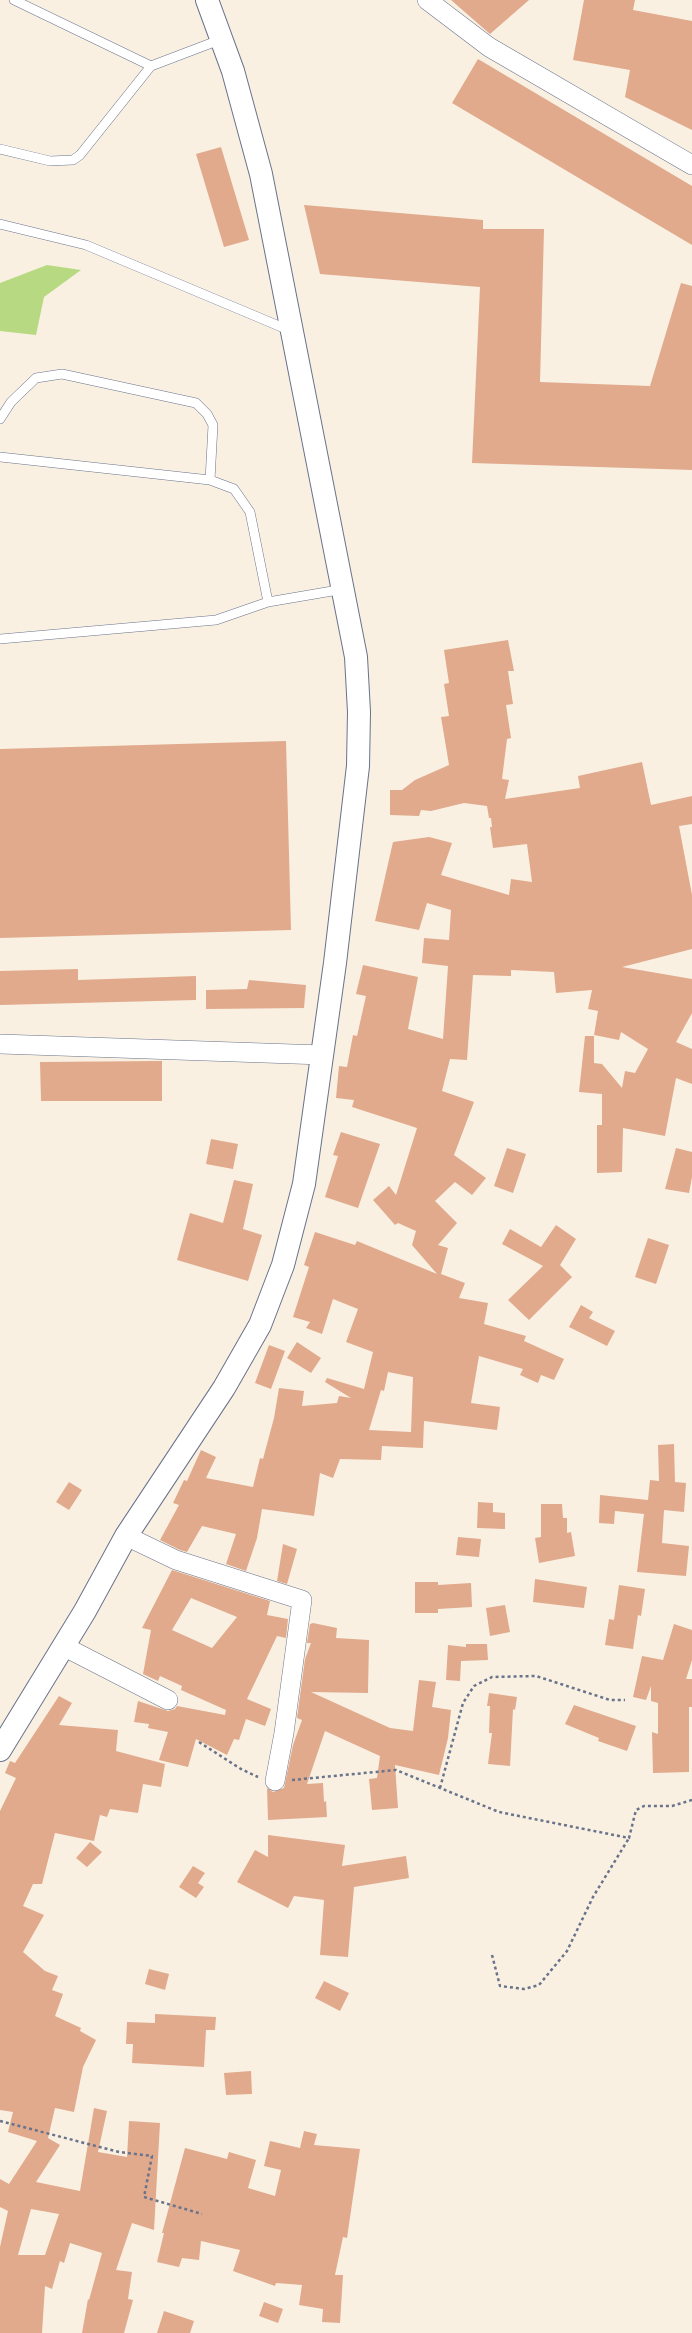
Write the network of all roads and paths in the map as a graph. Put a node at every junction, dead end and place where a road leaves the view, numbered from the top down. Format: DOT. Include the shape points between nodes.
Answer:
graph roads {
  1 [pos="14,0"];
  2 [pos="207,0"];
  3 [pos="427,0"];
  4 [pos="222,39"];
  5 [pos="151,66"];
  6 [pos="0,149"];
  7 [pos="692,165"];
  8 [pos="0,224"];
  9 [pos="292,331"];
  10 [pos="0,419"];
  11 [pos="0,457"];
  12 [pos="210,480"];
  13 [pos="344,589"];
  14 [pos="268,602"];
  15 [pos="0,639"];
  16 [pos="0,1044"];
  17 [pos="323,1055"];
  18 [pos="126,1536"];
  19 [pos="63,1646"];
  20 [pos="168,1700"];
  21 [pos="625,1700"];
  22 [pos="199,1742"];
  23 [pos="0,1750"];
  24 [pos="275,1781"];
  25 [pos="440,1788"];
  26 [pos="692,1800"];
  27 [pos="629,1838"];
  28 [pos="492,1955"];
  29 [pos="0,2121"];
  30 [pos="202,2214"];
  1 -- 5 [label="lane"];
  2 -- 4 [label="main road"];
  3 -- 7 [label="street" via="489,47"];
  4 -- 5 [label="lane"];
  4 -- 9 [label="main road" via="262,174"];
  5 -- 6 [label="lane" via="80,155 73,160 50,161"];
  8 -- 9 [label="lane" via="86,245"];
  9 -- 13 [label="main road"];
  10 -- 12 [label="lane" via="11,402 36,378 62,374 196,403 213,425"];
  11 -- 12 [label="lane"];
  12 -- 14 [label="lane" via="234,490 250,512"];
  13 -- 14 [label="lane"];
  13 -- 17 [label="main road" via="356,657 358,766"];
  14 -- 15 [label="lane" via="216,620"];
  16 -- 17 [label="street"];
  17 -- 18 [label="main road" via="304,1184 283,1265 260,1325 224,1388"];
  18 -- 19 [label="main road"];
  18 -- 24 [label="street" via="176,1560 302,1600"];
  19 -- 20 [label="street"];
  19 -- 23 [label="main road"];
  21 -- 25 [label="path" via="610,1700 536,1676 492,1677 474,1686 463,1703"];
  22 -- 24 [label="path" via="241,1769 263,1779"];
  24 -- 25 [label="path" via="396,1770"];
  25 -- 27 [label="path" via="499,1812"];
  26 -- 27 [label="path" via="672,1806 644,1806 636,1810"];
  27 -- 28 [label="path" via="593,1897 567,1951 540,1985 524,1989 500,1986"];
  29 -- 30 [label="path" via="119,2152 152,2156 144,2197"];
}
